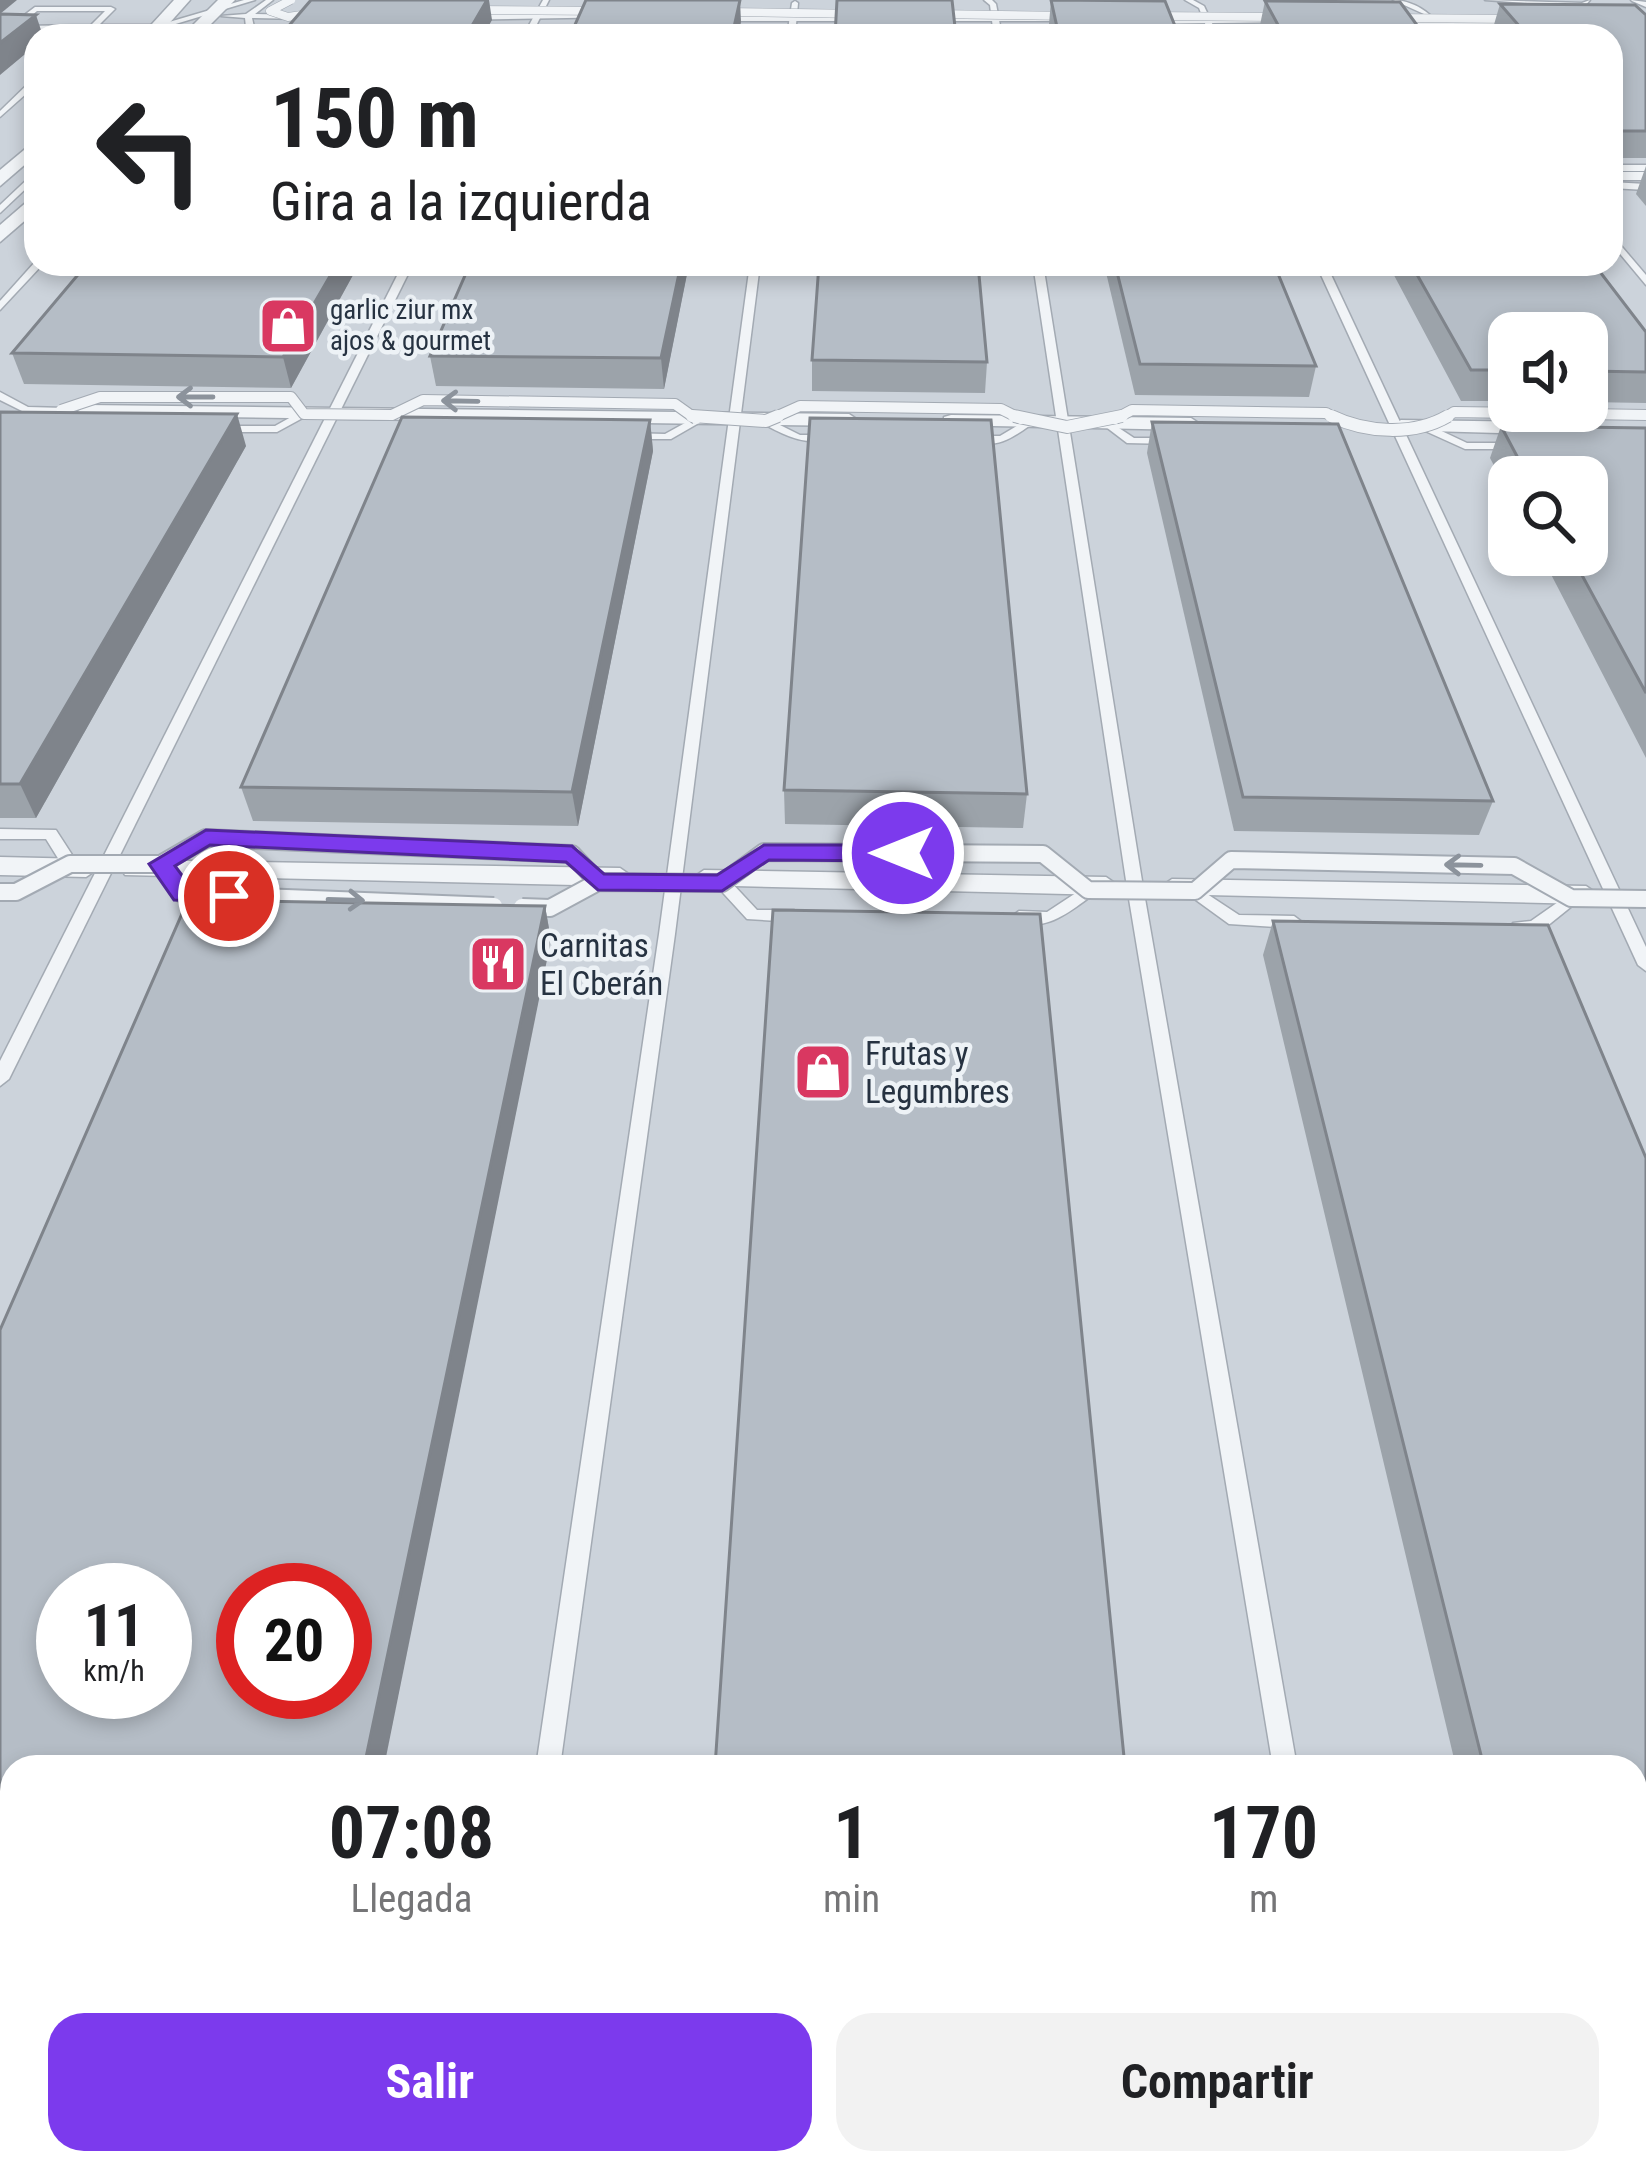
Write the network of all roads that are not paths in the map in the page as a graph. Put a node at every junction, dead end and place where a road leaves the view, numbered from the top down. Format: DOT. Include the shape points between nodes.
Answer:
graph roads {
  1 [pos="182,0"];
  2 [pos="227,0"];
  3 [pos="252,0"];
  4 [pos="270,0"];
  5 [pos="291,0"];
  6 [pos="322,0"];
  7 [pos="546,0"];
  8 [pos="1003,0"];
  9 [pos="1070,0"];
  10 [pos="1130,0"];
  11 [pos="1188,0"];
  12 [pos="1213,0"];
  13 [pos="1279,0"];
  14 [pos="1360,0"];
  15 [pos="1396,0"];
  16 [pos="1416,0"];
  17 [pos="1488,0"];
  18 [pos="1587,0"];
  19 [pos="1634,0"];
  20 [pos="795,1"];
  21 [pos="990,2"];
  22 [pos="1431,2"];
  23 [pos="1646,4"];
  24 [pos="1202,7"];
  25 [pos="332,10"];
  26 [pos="443,13"];
  27 [pos="632,15"];
  28 [pos="679,15"];
  29 [pos="211,16"];
  30 [pos="248,16"];
  31 [pos="352,16"];
  32 [pos="1102,16"];
  33 [pos="1125,16"];
  34 [pos="537,17"];
  35 [pos="794,18"];
  36 [pos="1430,18"];
  37 [pos="995,20"];
  38 [pos="1317,20"];
  39 [pos="1364,21"];
  40 [pos="1208,22"];
  41 [pos="1551,22"];
  42 [pos="97,24"];
  43 [pos="160,24"];
  44 [pos="181,24"];
  45 [pos="203,24"];
  46 [pos="249,24"];
  47 [pos="533,24"];
  48 [pos="793,24"];
  49 [pos="996,24"];
  50 [pos="1435,24"];
  51 [pos="0,28"];
  52 [pos="12,28"];
  53 [pos="24,28"];
  54 [pos="24,92"];
  55 [pos="0,115"];
  56 [pos="24,157"];
  57 [pos="24,173"];
  58 [pos="0,180"];
  59 [pos="24,187"];
  60 [pos="0,196"];
  61 [pos="0,211"];
  62 [pos="24,212"];
  63 [pos="0,236"];
  64 [pos="1623,252"];
  65 [pos="27,276"];
  66 [pos="402,276"];
  67 [pos="753,276"];
  68 [pos="1040,276"];
  69 [pos="1327,276"];
  70 [pos="1646,282"];
  71 [pos="0,307"];
  72 [pos="0,395"];
  73 [pos="61,410"];
  74 [pos="304,414"];
  75 [pos="331,414"];
  76 [pos="392,415"];
  77 [pos="1646,415"];
  78 [pos="731,418"];
  79 [pos="81,419"];
  80 [pos="698,420"];
  81 [pos="766,421"];
  82 [pos="1064,422"];
  83 [pos="1024,424"];
  84 [pos="1110,425"];
  85 [pos="1396,426"];
  86 [pos="1427,428"];
  87 [pos="210,429"];
  88 [pos="1646,430"];
  89 [pos="408,434"];
  90 [pos="620,436"];
  91 [pos="844,438"];
  92 [pos="958,439"];
  93 [pos="1176,442"];
  94 [pos="1533,446"];
  95 [pos="0,834"];
  96 [pos="70,864"];
  97 [pos="160,864"];
  98 [pos="0,866"];
  99 [pos="103,868"];
  100 [pos="672,878"];
  101 [pos="598,882"];
  102 [pos="722,883"];
  103 [pos="1136,887"];
  104 [pos="1088,890"];
  105 [pos="1195,891"];
  106 [pos="0,892"];
  107 [pos="1614,896"];
  108 [pos="1571,898"];
  109 [pos="1646,898"];
  110 [pos="822,916"];
  111 [pos="1004,917"];
  112 [pos="1304,922"];
  113 [pos="1489,926"];
  114 [pos="1646,964"];
  115 [pos="0,1078"];
  116 [pos="550,1755"];
  117 [pos="1283,1755"];
  1 -- 43 [label="street"];
  2 -- 29 [label="street"];
  3 -- 29 [label="lane"];
  4 -- 30 [label="lane"];
  5 -- 25 [label="lane, bridge" via="270,11"];
  6 -- 25 [label="lane"];
  7 -- 34 [label="lane"];
  8 -- 21 [label="lane"];
  9 -- 10 [label="lane"];
  11 -- 24 [label="lane"];
  12 -- 24 [label="lane"];
  13 -- 14 [label="lane"];
  15 -- 36 [label="lane"];
  16 -- 36 [label="lane, bridge"];
  17 -- 18 [label="lane"];
  19 -- 23 [label="lane"];
  20 -- 35 [label="lane"];
  21 -- 37 [label="lane"];
  22 -- 36 [label="lane"];
  24 -- 40 [label="lane"];
  25 -- 30 [label="lane"];
  25 -- 31 [label="street"];
  26 -- 27 [label="lane, bridge"];
  26 -- 34 [label="street"];
  27 -- 34 [label="street"];
  28 -- 32 [label="lane, bridge"];
  28 -- 35 [label="street"];
  29 -- 30 [label="lane"];
  29 -- 44 [label="lane"];
  29 -- 45 [label="street"];
  30 -- 46 [label="lane"];
  33 -- 38 [label="lane, bridge"];
  34 -- 47 [label="lane"];
  35 -- 37 [label="street"];
  35 -- 48 [label="lane"];
  36 -- 39 [label="street"];
  36 -- 41 [label="street"];
  36 -- 50 [label="lane"];
  37 -- 40 [label="street"];
  37 -- 49 [label="lane"];
  38 -- 40 [label="street"];
  42 -- 52 [label="lane" via="110,9 35,9"];
  51 -- 52 [label="lane"];
  52 -- 53 [label="lane"];
  54 -- 55 [label="lane"];
  56 -- 58 [label="street"];
  57 -- 60 [label="lane"];
  59 -- 61 [label="lane"];
  62 -- 63 [label="street"];
  64 -- 70 [label="lane"];
  65 -- 71 [label="lane"];
  66 -- 75 [label="lane"];
  67 -- 78 [label="lane"];
  68 -- 82 [label="lane"];
  69 -- 85 [label="lane"];
  72 -- 73 [label="lane" via="26,410"];
  74 -- 73 [label="lane, one-way, bridge" via="291,397 100,397"];
  73 -- 79 [label="lane"];
  74 -- 76 [label="lane, bridge"];
  74 -- 87 [label="lane" via="277,429"];
  75 -- 78 [label="street"];
  75 -- 79 [label="street"];
  75 -- 99 [label="lane"];
  80 -- 76 [label="lane, one-way, bridge" via="675,404 423,400"];
  76 -- 89 [label="lane"];
  77 -- 86 [label="lane, bridge" via="1454,412"];
  78 -- 82 [label="street"];
  78 -- 100 [label="lane"];
  80 -- 81 [label="lane, bridge"];
  80 -- 90 [label="lane" via="667,437"];
  81 -- 83 [label="lane, bridge" via="800,406 1001,409"];
  81 -- 91 [label="lane" via="798,438"];
  82 -- 85 [label="street"];
  82 -- 103 [label="lane"];
  83 -- 84 [label="lane, bridge"];
  83 -- 92 [label="lane" via="1004,440"];
  84 -- 86 [label="lane, bridge" via="1132,410 1326,413 1351,432"];
  84 -- 93 [label="lane" via="1131,441"];
  85 -- 88 [label="street"];
  85 -- 107 [label="lane"];
  86 -- 94 [label="lane" via="1465,446"];
  95 -- 96 [label="lane" via="51,834"];
  96 -- 97 [label="lane, bridge"];
  96 -- 106 [label="lane, bridge"];
  97 -- 101 [label="lane, bridge" via="206,838 572,854"];
  97 -- 101 [label="lane, one-way, bridge" via="183,894 550,908"];
  98 -- 99 [label="street"];
  99 -- 100 [label="street"];
  99 -- 115 [label="lane"];
  100 -- 103 [label="street"];
  100 -- 116 [label="lane"];
  101 -- 102 [label="lane, bridge"];
  102 -- 104 [label="lane, bridge" via="764,852 1043,854"];
  102 -- 110 [label="lane" via="753,915"];
  103 -- 107 [label="street"];
  103 -- 117 [label="lane"];
  104 -- 105 [label="lane, bridge"];
  104 -- 111 [label="lane" via="1050,918"];
  108 -- 105 [label="lane, one-way, bridge" via="1514,866 1231,860"];
  105 -- 112 [label="lane" via="1235,920"];
  107 -- 109 [label="street"];
  107 -- 114 [label="lane"];
  108 -- 109 [label="lane, bridge"];
  108 -- 113 [label="lane" via="1535,927"];
}
